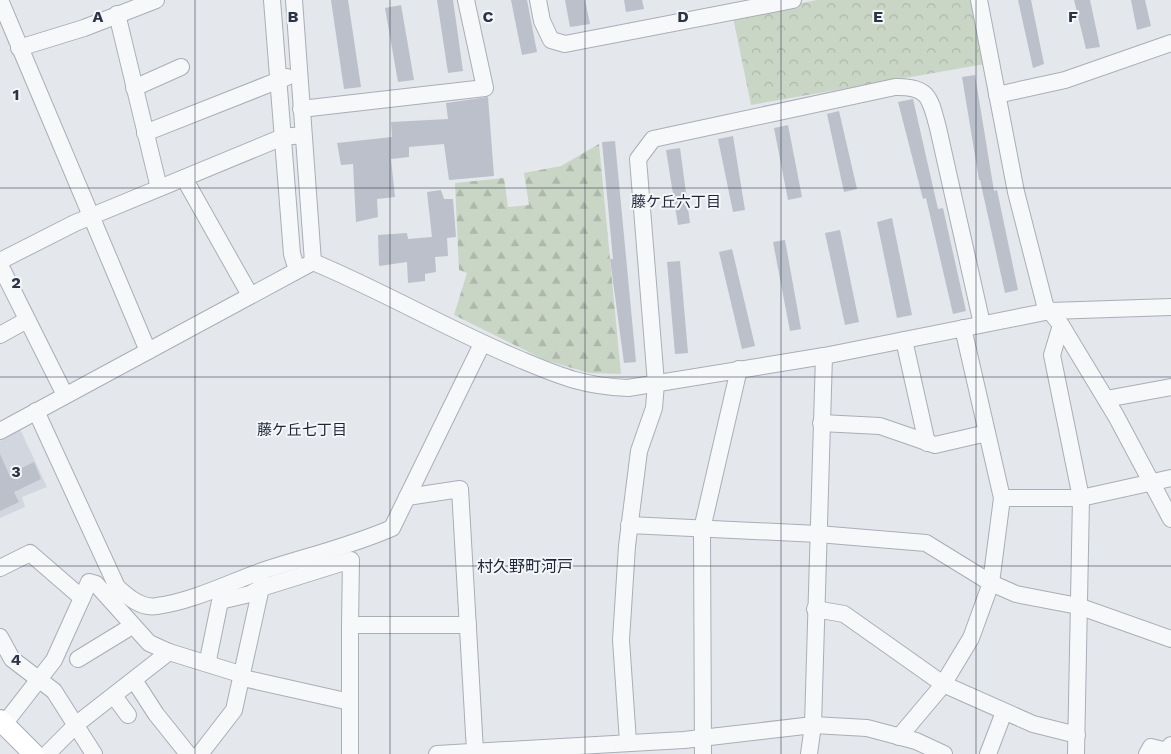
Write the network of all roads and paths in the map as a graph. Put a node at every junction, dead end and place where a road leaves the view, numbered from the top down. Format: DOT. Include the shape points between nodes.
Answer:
graph roads {
  1 [pos="0,0"];
  2 [pos="156,0"];
  3 [pos="272,0"];
  4 [pos="294,0"];
  5 [pos="466,0"];
  6 [pos="538,0"];
  7 [pos="793,0"];
  8 [pos="979,0"];
  9 [pos="122,8"];
  10 [pos="1171,43"];
  11 [pos="19,48"];
  12 [pos="181,67"];
  13 [pos="287,78"];
  14 [pos="134,88"];
  15 [pos="997,95"];
  16 [pos="301,109"];
  17 [pos="145,133"];
  18 [pos="291,136"];
  19 [pos="184,178"];
  20 [pos="159,188"];
  21 [pos="92,215"];
  22 [pos="0,261"];
  23 [pos="313,262"];
  24 [pos="0,266"];
  25 [pos="297,270"];
  26 [pos="250,295"];
  27 [pos="1171,307"];
  28 [pos="1050,311"];
  29 [pos="27,320"];
  30 [pos="982,324"];
  31 [pos="1061,325"];
  32 [pos="963,328"];
  33 [pos="0,335"];
  34 [pos="904,340"];
  35 [pos="482,344"];
  36 [pos="148,351"];
  37 [pos="824,356"];
  38 [pos="739,370"];
  39 [pos="656,383"];
  40 [pos="1171,387"];
  41 [pos="65,395"];
  42 [pos="1106,399"];
  43 [pos="36,411"];
  44 [pos="822,423"];
  45 [pos="0,431"];
  46 [pos="987,433"];
  47 [pos="927,443"];
  48 [pos="1171,478"];
  49 [pos="1150,483"];
  50 [pos="407,498"];
  51 [pos="1002,498"];
  52 [pos="1081,498"];
  53 [pos="1171,519"];
  54 [pos="629,525"];
  55 [pos="702,529"];
  56 [pos="818,534"];
  57 [pos="0,568"];
  58 [pos="265,570"];
  59 [pos="991,583"];
  60 [pos="261,588"];
  61 [pos="82,598"];
  62 [pos="1078,606"];
  63 [pos="815,609"];
  64 [pos="350,625"];
  65 [pos="468,625"];
  66 [pos="132,626"];
  67 [pos="0,637"];
  68 [pos="1171,639"];
  69 [pos="169,652"];
  70 [pos="78,659"];
  71 [pos="208,660"];
  72 [pos="242,676"];
  73 [pos="39,679"];
  74 [pos="134,680"];
  75 [pos="943,684"];
  76 [pos="114,696"];
  77 [pos="350,702"];
  78 [pos="1004,712"];
  79 [pos="128,715"];
  80 [pos="2,722"];
  81 [pos="76,725"];
  82 [pos="813,725"];
  83 [pos="1077,735"];
  84 [pos="899,737"];
  85 [pos="704,738"];
  86 [pos="628,742"];
  87 [pos="586,749"];
  88 [pos="1170,750"];
  89 [pos="475,752"];
  90 [pos="507,752"];
  91 [pos="34,754"];
  92 [pos="48,754"];
  93 [pos="94,754"];
  94 [pos="188,754"];
  95 [pos="200,754"];
  96 [pos="350,754"];
  97 [pos="436,754"];
  98 [pos="703,754"];
  99 [pos="808,754"];
  100 [pos="944,754"];
  101 [pos="988,754"];
  102 [pos="1076,754"];
  103 [pos="1147,754"];
  1 -- 11 [label="street"];
  2 -- 9 [label="street"];
  3 -- 13 [label="street"];
  4 -- 13 [label="street"];
  5 -- 16 [label="street" via="485,88"];
  6 -- 7 [label="street" via="542,21 551,40 565,44"];
  8 -- 15 [label="street"];
  9 -- 11 [label="street" via="84,28"];
  9 -- 14 [label="street"];
  10 -- 15 [label="street" via="1065,80"];
  11 -- 21 [label="street"];
  12 -- 14 [label="street"];
  13 -- 16 [label="street"];
  13 -- 17 [label="street"];
  13 -- 18 [label="street"];
  14 -- 17 [label="street"];
  15 -- 28 [label="street" via="1016,192"];
  16 -- 18 [label="street"];
  17 -- 20 [label="street"];
  18 -- 19 [label="street"];
  18 -- 23 [label="street"];
  18 -- 25 [label="street" via="292,254"];
  19 -- 20 [label="street"];
  19 -- 26 [label="street"];
  20 -- 21 [label="street"];
  21 -- 22 [label="street"];
  21 -- 36 [label="street"];
  23 -- 25 [label="street"];
  23 -- 35 [label="street"];
  24 -- 29 [label="street"];
  25 -- 26 [label="street"];
  26 -- 36 [label="street"];
  27 -- 28 [label="street"];
  28 -- 30 [label="street"];
  28 -- 31 [label="street"];
  29 -- 33 [label="street"];
  29 -- 41 [label="street"];
  30 -- 32 [label="street"];
  30 -- 39 [label="street" via="930,100 924,92 912,86 895,87 653,139 643,150 638,159"];
  31 -- 42 [label="street"];
  31 -- 52 [label="street" via="1052,355"];
  32 -- 34 [label="street"];
  32 -- 46 [label="street"];
  34 -- 37 [label="street"];
  34 -- 47 [label="street"];
  35 -- 39 [label="street" via="577,382 599,387 628,388"];
  35 -- 50 [label="street"];
  36 -- 41 [label="street"];
  37 -- 38 [label="street"];
  37 -- 44 [label="street"];
  38 -- 39 [label="street"];
  38 -- 55 [label="street"];
  39 -- 54 [label="street" via="654,408 639,451"];
  40 -- 42 [label="street"];
  41 -- 43 [label="street"];
  42 -- 49 [label="street"];
  43 -- 45 [label="street"];
  43 -- 58 [label="street" via="117,587 127,596 155,607"];
  44 -- 47 [label="street" via="880,426"];
  44 -- 56 [label="street"];
  46 -- 47 [label="street" via="935,446"];
  46 -- 51 [label="street"];
  48 -- 49 [label="street"];
  49 -- 52 [label="street"];
  49 -- 53 [label="street"];
  50 -- 58 [label="street" via="392,528"];
  50 -- 65 [label="street" via="460,489"];
  51 -- 52 [label="street"];
  51 -- 59 [label="street"];
  52 -- 62 [label="street"];
  54 -- 55 [label="street"];
  54 -- 86 [label="street" via="621,640"];
  55 -- 56 [label="street"];
  55 -- 85 [label="street"];
  56 -- 59 [label="street" via="926,543"];
  56 -- 63 [label="street"];
  57 -- 61 [label="street" via="30,553"];
  58 -- 60 [label="street"];
  59 -- 62 [label="street" via="1016,594"];
  59 -- 75 [label="street" via="971,638"];
  60 -- 64 [label="street" via="351,560"];
  60 -- 71 [label="street" via="220,601"];
  60 -- 72 [label="street"];
  61 -- 66 [label="street" via="89,582 96,584"];
  61 -- 73 [label="street" via="54,660"];
  62 -- 68 [label="street"];
  62 -- 83 [label="street"];
  63 -- 75 [label="street" via="844,614"];
  63 -- 82 [label="street"];
  64 -- 65 [label="street"];
  64 -- 77 [label="street"];
  65 -- 89 [label="street"];
  66 -- 69 [label="street" via="149,643"];
  66 -- 70 [label="street"];
  67 -- 73 [label="street" via="12,660"];
  69 -- 72 [label="street"];
  69 -- 74 [label="street"];
  72 -- 77 [label="street"];
  72 -- 95 [label="street" via="234,710"];
  73 -- 80 [label="street"];
  73 -- 81 [label="street" via="54,691"];
  74 -- 76 [label="street"];
  74 -- 94 [label="street"];
  75 -- 78 [label="street"];
  75 -- 84 [label="street"];
  76 -- 79 [label="street"];
  76 -- 81 [label="street"];
  77 -- 96 [label="street"];
  78 -- 83 [label="street" via="1033,724"];
  78 -- 101 [label="street"];
  80 -- 91 [label="main road"];
  81 -- 92 [label="street"];
  81 -- 93 [label="street"];
  82 -- 84 [label="street" via="867,728"];
  82 -- 85 [label="street"];
  82 -- 99 [label="street"];
  83 -- 102 [label="street"];
  84 -- 100 [label="street"];
  85 -- 86 [label="street"];
  85 -- 98 [label="street"];
  86 -- 87 [label="street"];
  87 -- 90 [label="street"];
  88 -- 103 [label="street" via="1151,747"];
  89 -- 90 [label="street"];
  89 -- 97 [label="street"];
}
